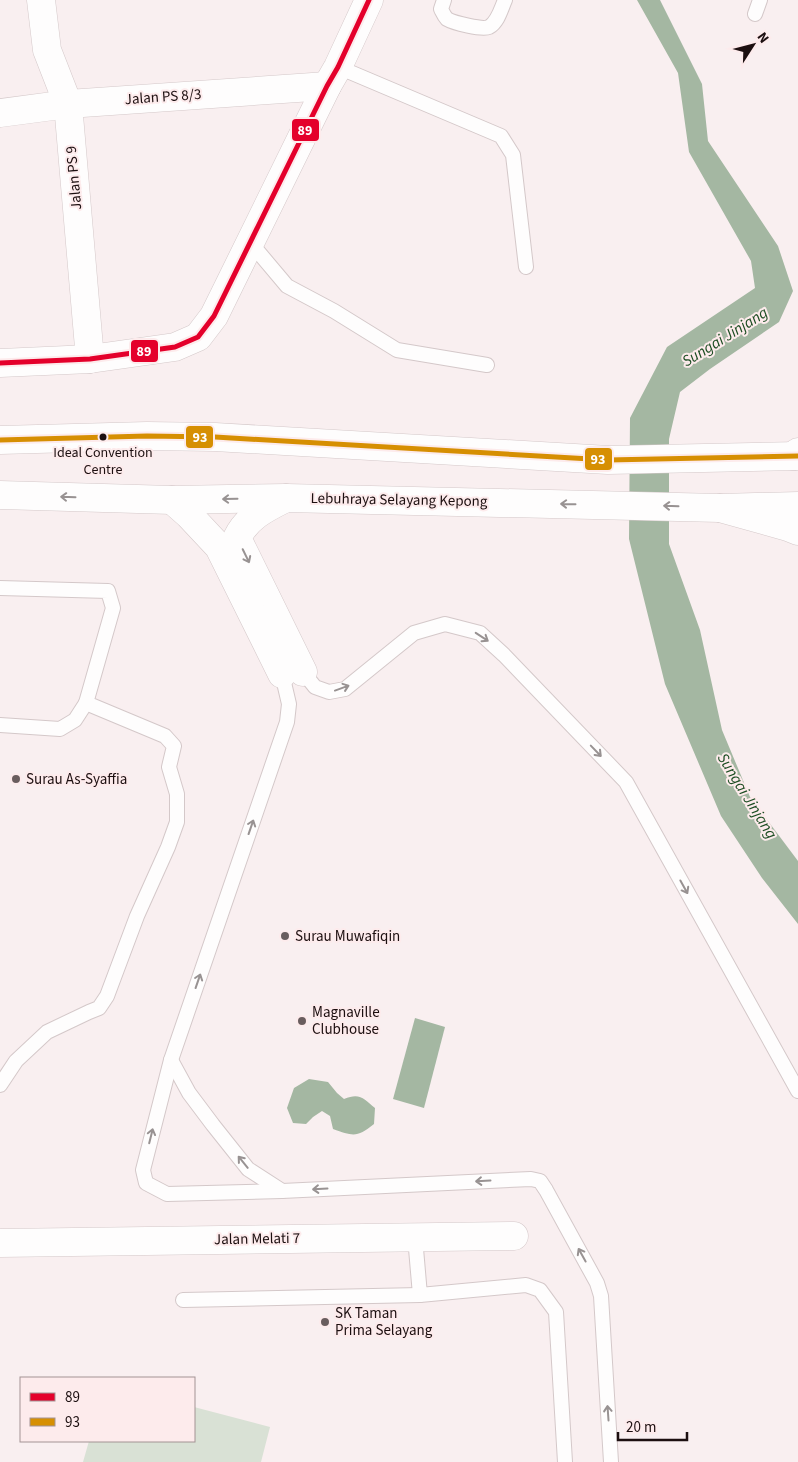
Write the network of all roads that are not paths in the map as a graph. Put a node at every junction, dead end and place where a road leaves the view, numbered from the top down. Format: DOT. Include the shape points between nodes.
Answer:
graph roads {
  1 [pos="41,0"];
  2 [pos="369,0"];
  3 [pos="444,0"];
  4 [pos="505,0"];
  5 [pos="760,0"];
  6 [pos="755,14"];
  7 [pos="333,76"];
  8 [pos="68,104"];
  9 [pos="0,113"];
  10 [pos="250,242"];
  11 [pos="526,267"];
  12 [pos="90,359"];
  13 [pos="0,363"];
  14 [pos="487,365"];
  15 [pos="0,440"];
  16 [pos="796,455"];
  17 [pos="0,495"];
  18 [pos="286,498"];
  19 [pos="172,500"];
  20 [pos="798,506"];
  21 [pos="720,508"];
  22 [pos="798,531"];
  23 [pos="0,588"];
  24 [pos="272,632"];
  25 [pos="292,673"];
  26 [pos="86,703"];
  27 [pos="0,725"];
  28 [pos="171,1060"];
  29 [pos="0,1084"];
  30 [pos="798,1091"];
  31 [pos="282,1191"];
  32 [pos="514,1236"];
  33 [pos="415,1237"];
  34 [pos="0,1243"];
  35 [pos="420,1295"];
  36 [pos="183,1300"];
  37 [pos="566,1462"];
  38 [pos="611,1462"];
  1 -- 8 [label="main road, Jalan PS 9" via="47,50"];
  2 -- 7 [label="main road"];
  3 -- 4 [label="lane" via="441,9 450,21 482,28 495,22"];
  5 -- 6 [label="lane"];
  7 -- 8 [label="main road, Jalan PS 8/3"];
  7 -- 10 [label="main road"];
  7 -- 11 [label="lane" via="501,136 513,155"];
  8 -- 9 [label="main road, Jalan PS 8/3"];
  8 -- 12 [label="main road, Jalan PS 9"];
  10 -- 12 [label="main road" via="214,316 198,337 176,347"];
  10 -- 14 [label="lane" via="287,286 334,310 396,350"];
  12 -- 13 [label="main road"];
  15 -- 16 [label="main road" via="215,437 608,460"];
  19 -- 17 [label="main road, Lebuhraya Selayang Kepong, one-way"];
  18 -- 19 [label="main road, Lebuhraya Selayang Kepong, one-way"];
  21 -- 18 [label="main road, Lebuhraya Selayang Kepong, one-way"];
  18 -- 24 [label="main road, one-way" via="262,510 237,538"];
  19 -- 24 [label="main road" via="219,547"];
  20 -- 21 [label="main road, Lebuhraya Selayang Kepong"];
  21 -- 22 [label="main road"];
  23 -- 26 [label="lane" via="108,591 113,608"];
  24 -- 25 [label="main road"];
  28 -- 25 [label="lane, one-way" via="287,722"];
  25 -- 30 [label="lane, one-way" via="329,692 345,690 414,633 445,624 480,634 626,782"];
  26 -- 27 [label="lane" via="75,720 60,729"];
  26 -- 29 [label="lane" via="165,736 174,746 169,767 177,794 177,822 107,996 99,1008 46,1032 16,1061"];
  31 -- 28 [label="lane, one-way" via="248,1169 190,1093"];
  31 -- 28 [label="lane, one-way" via="167,1194 146,1183 143,1170"];
  38 -- 31 [label="lane, one-way" via="601,1296 597,1283 540,1181"];
  32 -- 33 [label="main road, Jalan Melati 7"];
  33 -- 34 [label="main road, Jalan Melati 7"];
  33 -- 35 [label="lane"];
  35 -- 36 [label="lane"];
  35 -- 37 [label="lane" via="526,1284 540,1290 556,1312"];
}
